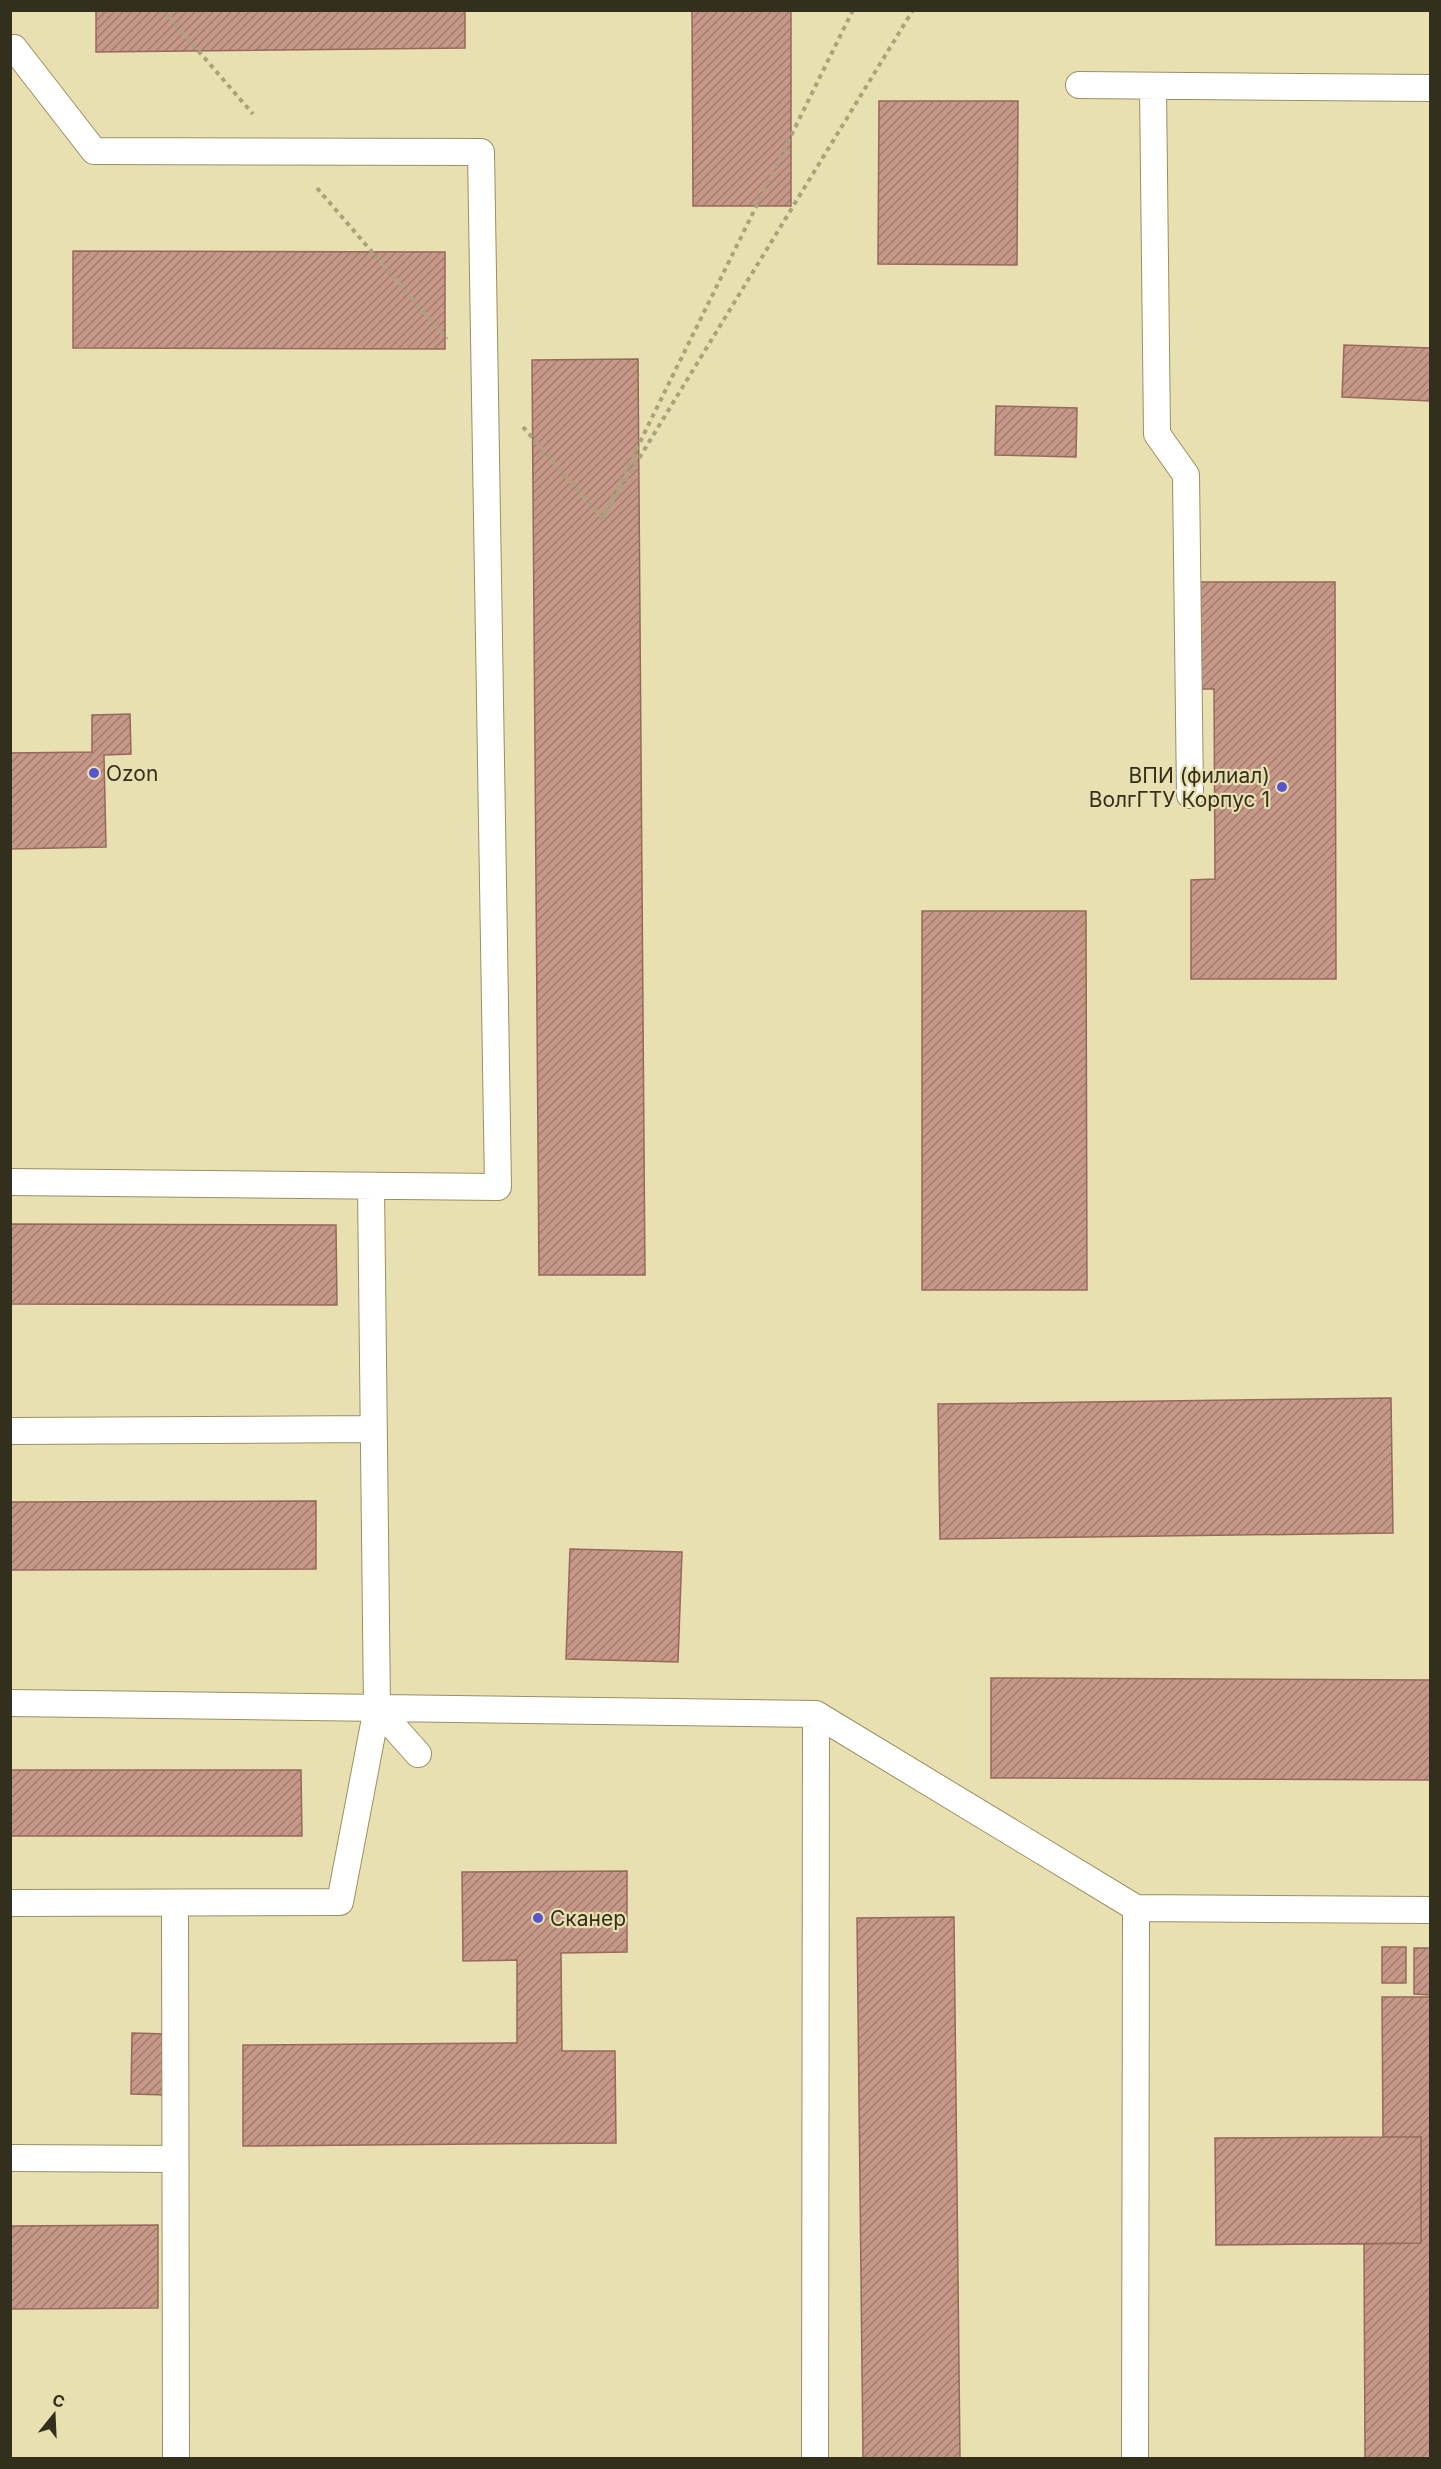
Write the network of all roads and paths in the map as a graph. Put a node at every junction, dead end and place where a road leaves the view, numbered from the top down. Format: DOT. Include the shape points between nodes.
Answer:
graph roads {
  1 [pos="163,10"];
  2 [pos="853,10"];
  3 [pos="913,10"];
  4 [pos="10,48"];
  5 [pos="1079,85"];
  6 [pos="1153,88"];
  7 [pos="1431,88"];
  8 [pos="257,119"];
  9 [pos="312,183"];
  10 [pos="453,346"];
  11 [pos="516,419"];
  12 [pos="602,519"];
  13 [pos="1190,795"];
  14 [pos="10,1182"];
  15 [pos="371,1186"];
  16 [pos="374,1429"];
  17 [pos="10,1431"];
  18 [pos="10,1703"];
  19 [pos="377,1708"];
  20 [pos="816,1714"];
  21 [pos="418,1754"];
  22 [pos="10,1903"];
  23 [pos="175,1903"];
  24 [pos="1136,1908"];
  25 [pos="1431,1910"];
  26 [pos="10,2158"];
  27 [pos="175,2159"];
  28 [pos="176,2458"];
  29 [pos="815,2458"];
  30 [pos="1135,2458"];
  1 -- 8 [label="path"];
  2 -- 12 [label="path"];
  3 -- 12 [label="path"];
  4 -- 15 [label="lane" via="14,48 94,151 481,152 498,1187"];
  5 -- 6 [label="lane"];
  6 -- 7 [label="lane"];
  6 -- 13 [label="lane" via="1157,434 1186,475"];
  9 -- 10 [label="path"];
  11 -- 12 [label="path"];
  14 -- 15 [label="lane"];
  15 -- 16 [label="lane"];
  16 -- 17 [label="lane"];
  16 -- 19 [label="lane"];
  18 -- 19 [label="lane"];
  19 -- 20 [label="lane"];
  19 -- 21 [label="lane"];
  19 -- 23 [label="lane" via="340,1902"];
  20 -- 24 [label="lane"];
  20 -- 29 [label="lane"];
  22 -- 23 [label="lane"];
  23 -- 27 [label="lane"];
  24 -- 25 [label="lane"];
  24 -- 30 [label="lane"];
  26 -- 27 [label="lane"];
  27 -- 28 [label="lane"];
}
